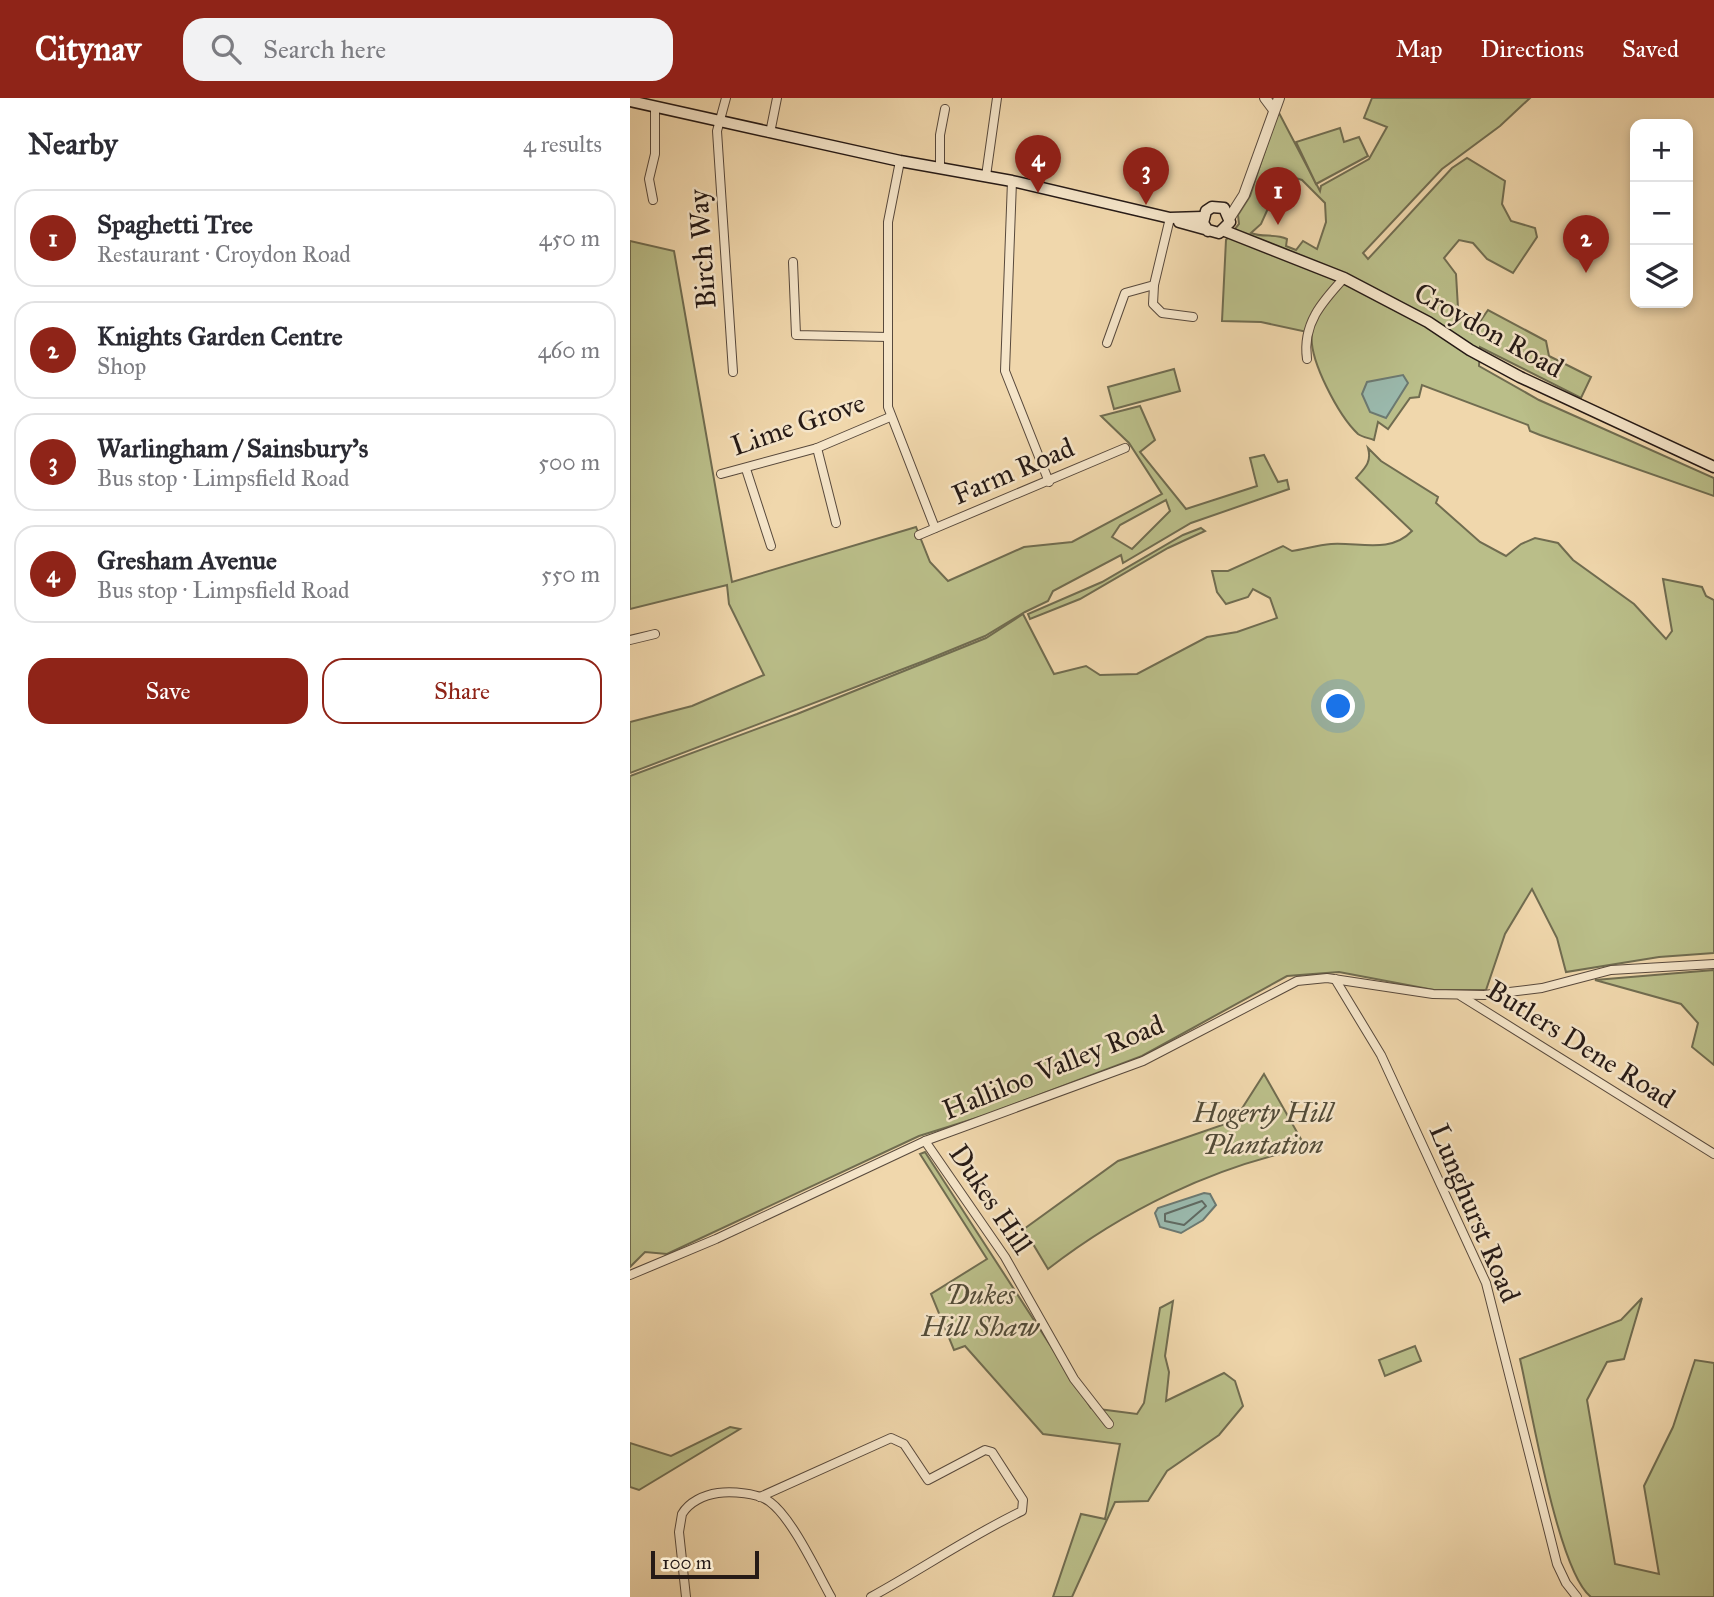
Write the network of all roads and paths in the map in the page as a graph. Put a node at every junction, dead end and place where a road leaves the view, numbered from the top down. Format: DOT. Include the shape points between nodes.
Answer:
graph roads {
  1 [pos="726,98"];
  2 [pos="777,98"];
  3 [pos="997,98"];
  4 [pos="1265,98"];
  5 [pos="1279,98"];
  6 [pos="632,101"];
  7 [pos="655,108"];
  8 [pos="945,109"];
  9 [pos="1274,110"];
  10 [pos="720,123"];
  11 [pos="770,132"];
  12 [pos="900,161"];
  13 [pos="940,168"];
  14 [pos="986,176"];
  15 [pos="1012,181"];
  16 [pos="653,200"];
  17 [pos="1203,217"];
  18 [pos="1170,218"];
  19 [pos="1227,220"];
  20 [pos="1208,231"];
  21 [pos="793,262"];
  22 [pos="1344,278"];
  23 [pos="1154,285"];
  24 [pos="1193,317"];
  25 [pos="888,337"];
  26 [pos="1107,343"];
  27 [pos="1307,359"];
  28 [pos="733,372"];
  29 [pos="890,417"];
  30 [pos="817,448"];
  31 [pos="1125,448"];
  32 [pos="1714,467"];
  33 [pos="746,469"];
  34 [pos="721,474"];
  35 [pos="1049,482"];
  36 [pos="836,523"];
  37 [pos="935,528"];
  38 [pos="919,535"];
  39 [pos="771,546"];
  40 [pos="654,634"];
  41 [pos="630,640"];
  42 [pos="1714,964"];
  43 [pos="1335,979"];
  44 [pos="1460,994"];
  45 [pos="925,1141"];
  46 [pos="1714,1154"];
  47 [pos="630,1275"];
  48 [pos="1109,1424"];
  49 [pos="760,1497"];
  50 [pos="686,1597"];
  51 [pos="831,1597"];
  52 [pos="871,1597"];
  53 [pos="1577,1597"];
  1 -- 10 [label="street, Birch Way"];
  2 -- 11 [label="street"];
  3 -- 14 [label="street"];
  4 -- 9 [label="street"];
  5 -- 9 [label="street"];
  6 -- 7 [label="main road"];
  7 -- 10 [label="main road"];
  7 -- 16 [label="street" via="655,155 649,179"];
  8 -- 13 [label="street"];
  9 -- 19 [label="street" via="1258,160"];
  10 -- 11 [label="main road"];
  10 -- 28 [label="street, Birch Way"];
  11 -- 12 [label="main road"];
  12 -- 13 [label="main road"];
  12 -- 25 [label="street" via="888,222"];
  13 -- 14 [label="main road"];
  14 -- 15 [label="main road"];
  15 -- 18 [label="main road"];
  15 -- 35 [label="street" via="1005,371"];
  17 -- 18 [label="main road"];
  17 -- 19 [label="main road" via="1212,207"];
  17 -- 20 [label="main road"];
  18 -- 20 [label="main road, Croydon Road"];
  18 -- 23 [label="street"];
  19 -- 20 [label="main road, Croydon Road"];
  19 -- 22 [label="main road, Croydon Road" via="1240,235"];
  21 -- 25 [label="street" via="796,335"];
  22 -- 27 [label="street" via="1310,323"];
  22 -- 32 [label="main road, Croydon Road" via="1520,377"];
  23 -- 24 [label="street" via="1153,304 1162,313"];
  23 -- 26 [label="street" via="1125,293"];
  25 -- 29 [label="street"];
  29 -- 30 [label="street, Lime Grove"];
  29 -- 37 [label="street"];
  30 -- 33 [label="street, Lime Grove"];
  30 -- 36 [label="street"];
  31 -- 35 [label="street, Farm Road"];
  33 -- 34 [label="street, Lime Grove"];
  33 -- 39 [label="street"];
  35 -- 37 [label="street, Farm Road"];
  37 -- 38 [label="street, Farm Road"];
  40 -- 41 [label="street"];
  42 -- 44 [label="street, Halliloo Valley Road" via="1611,970 1542,988"];
  43 -- 44 [label="street, Halliloo Valley Road"];
  43 -- 45 [label="street, Halliloo Valley Road" via="1288,984 1143,1060"];
  43 -- 53 [label="street, Lunghurst Road" via="1381,1055 1486,1283 1557,1564"];
  44 -- 46 [label="street, Butlers Dene Road"];
  45 -- 47 [label="street, Halliloo Valley Road"];
  45 -- 48 [label="street, Dukes Hill" via="1005,1257 1074,1379"];
  49 -- 50 [label="street" via="720,1493 685,1508 679,1532"];
  49 -- 51 [label="street" via="772,1503 792,1530"];
  49 -- 52 [label="street" via="891,1438 904,1444 928,1480 989,1450 1023,1500 1022,1511"];
}
